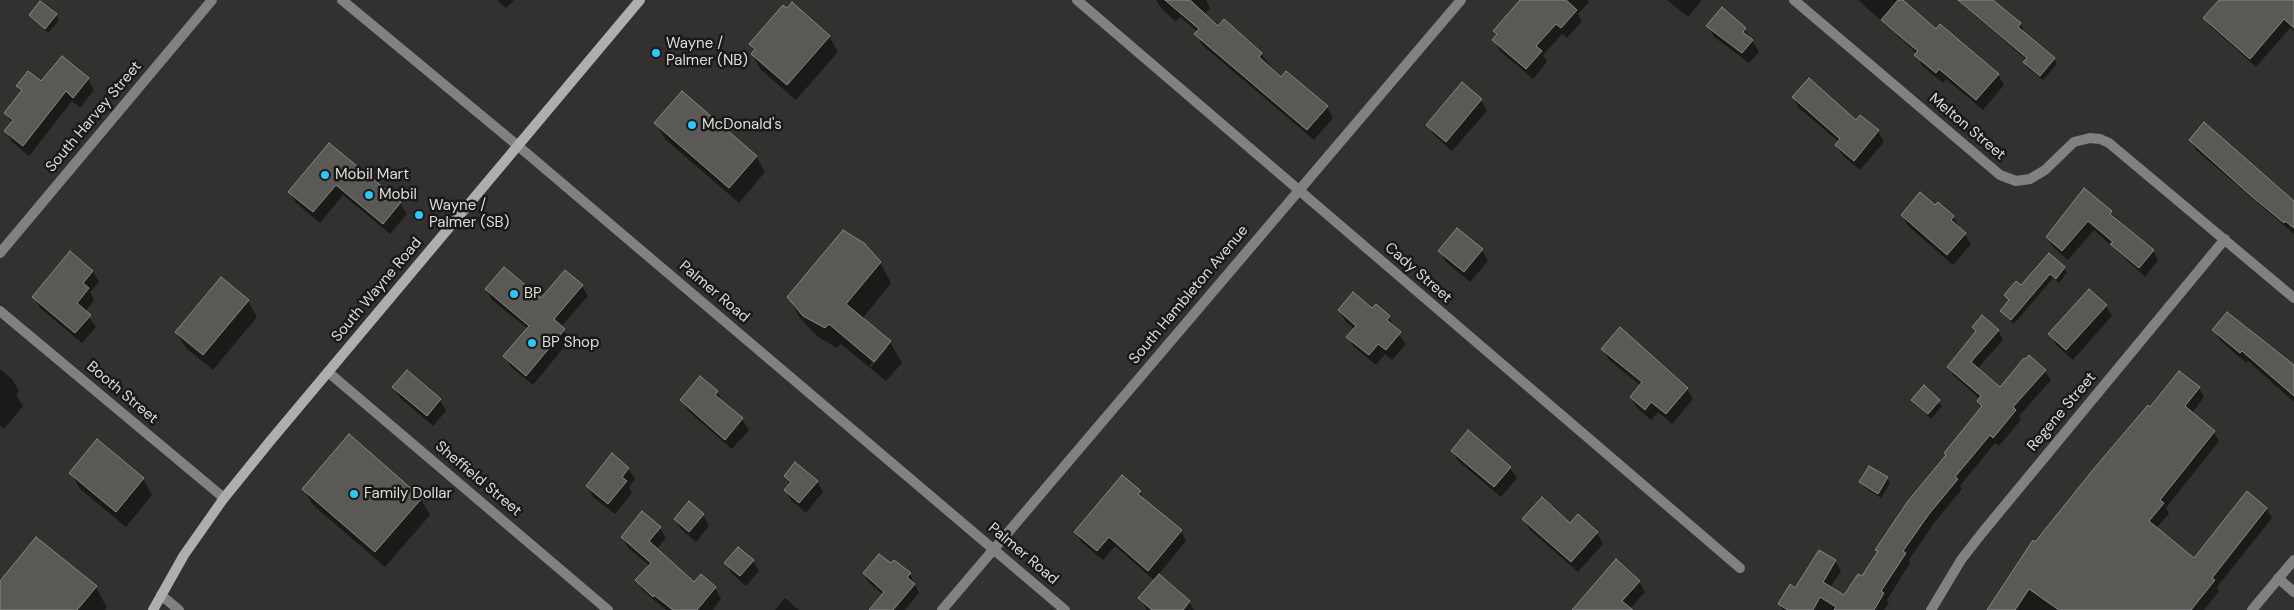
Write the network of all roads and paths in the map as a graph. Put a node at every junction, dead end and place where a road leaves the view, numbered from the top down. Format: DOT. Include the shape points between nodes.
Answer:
graph roads {
  1 [pos="212,0"];
  2 [pos="342,0"];
  3 [pos="640,0"];
  4 [pos="1077,0"];
  5 [pos="1461,0"];
  6 [pos="1794,0"];
  7 [pos="517,145"];
  8 [pos="1298,189"];
  9 [pos="2224,239"];
  10 [pos="0,253"];
  11 [pos="2294,298"];
  12 [pos="0,312"];
  13 [pos="328,372"];
  14 [pos="224,498"];
  15 [pos="993,549"];
  16 [pos="2294,560"];
  17 [pos="1740,568"];
  18 [pos="2278,578"];
  19 [pos="2294,592"];
  20 [pos="161,595"];
  21 [pos="154,610"];
  22 [pos="179,610"];
  23 [pos="608,610"];
  24 [pos="942,610"];
  25 [pos="1065,610"];
  26 [pos="1931,610"];
  27 [pos="2252,610"];
  1 -- 10 [label="street, South Harvey Street"];
  2 -- 7 [label="street, Palmer Road"];
  3 -- 7 [label="main road, South Wayne Road"];
  4 -- 8 [label="street, Cady Street"];
  5 -- 8 [label="street, South Hambleton Avenue"];
  6 -- 9 [label="street, Melton Street" via="2000,175 2016,181 2030,179 2045,170 2074,142 2100,139 2109,143"];
  7 -- 13 [label="main road, South Wayne Road"];
  7 -- 15 [label="street, Palmer Road"];
  8 -- 15 [label="street, South Hambleton Avenue"];
  8 -- 17 [label="street, Cady Street"];
  9 -- 11 [label="street, Melton Street"];
  9 -- 26 [label="street, Regene Street" via="1982,533 1961,560"];
  12 -- 14 [label="street, Booth Street"];
  13 -- 14 [label="main road, South Wayne Road"];
  13 -- 23 [label="street, Sheffield Street"];
  14 -- 20 [label="main road, South Wayne Road"];
  15 -- 24 [label="street, South Hambleton Avenue"];
  15 -- 25 [label="street, Palmer Road"];
  16 -- 18 [label="street"];
  18 -- 19 [label="street"];
  18 -- 27 [label="street"];
  20 -- 21 [label="main road, South Wayne Road"];
  20 -- 22 [label="street"];
}
